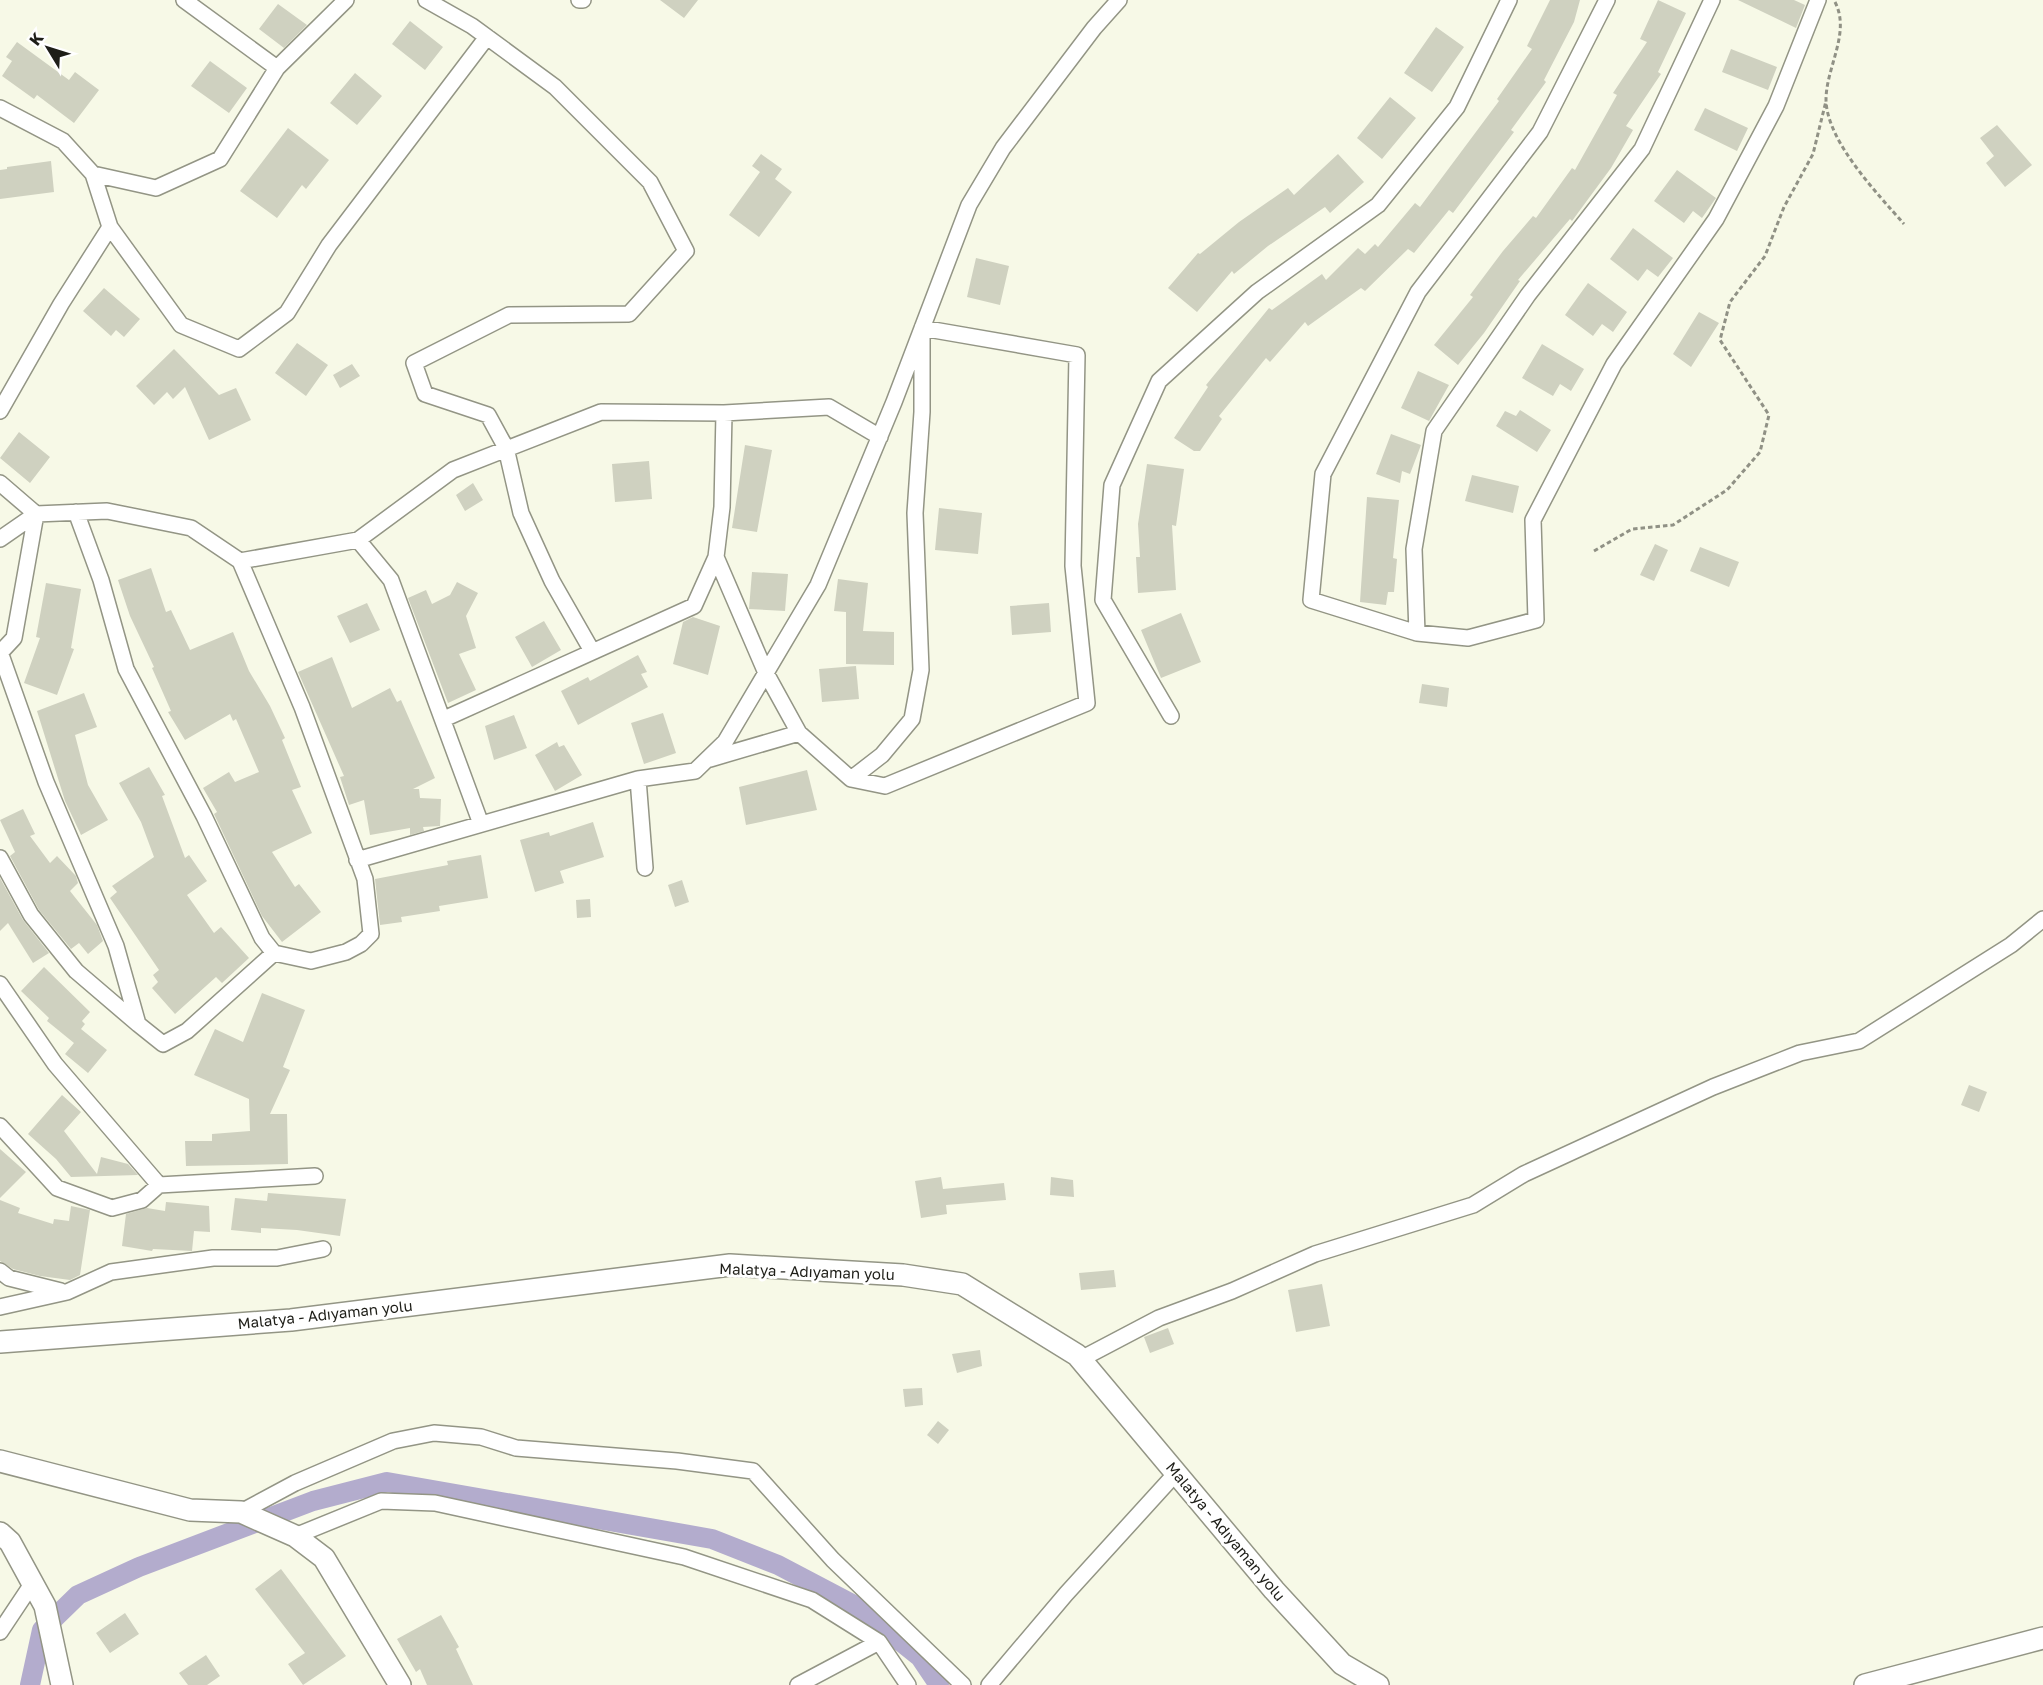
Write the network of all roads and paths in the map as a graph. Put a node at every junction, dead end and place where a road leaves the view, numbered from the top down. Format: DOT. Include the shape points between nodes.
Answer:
graph roads {
  1 [pos="184,0"];
  2 [pos="346,0"];
  3 [pos="426,0"];
  4 [pos="1119,0"];
  5 [pos="1509,0"];
  6 [pos="1607,0"];
  7 [pos="1712,0"];
  8 [pos="1818,0"];
  9 [pos="1834,0"];
  10 [pos="487,38"];
  11 [pos="277,68"];
  12 [pos="1826,101"];
  13 [pos="0,108"];
  14 [pos="93,174"];
  15 [pos="1904,224"];
  16 [pos="110,227"];
  17 [pos="922,328"];
  18 [pos="0,411"];
  19 [pos="724,413"];
  20 [pos="880,437"];
  21 [pos="506,448"];
  22 [pos="0,483"];
  23 [pos="76,512"];
  24 [pos="36,514"];
  25 [pos="0,539"];
  26 [pos="358,540"];
  27 [pos="1594,551"];
  28 [pos="716,557"];
  29 [pos="240,561"];
  30 [pos="1417,633"];
  31 [pos="592,651"];
  32 [pos="0,653"];
  33 [pos="766,673"];
  34 [pos="1171,716"];
  35 [pos="444,719"];
  36 [pos="799,733"];
  37 [pos="707,760"];
  38 [pos="638,779"];
  39 [pos="851,779"];
  40 [pos="481,824"];
  41 [pos="0,858"];
  42 [pos="357,860"];
  43 [pos="645,868"];
  44 [pos="2043,919"];
  45 [pos="274,953"];
  46 [pos="0,984"];
  47 [pos="138,1024"];
  48 [pos="0,1126"];
  49 [pos="315,1176"];
  50 [pos="159,1185"];
  51 [pos="323,1249"];
  52 [pos="0,1271"];
  53 [pos="67,1292"];
  54 [pos="0,1307"];
  55 [pos="0,1342"];
  56 [pos="1081,1359"];
  57 [pos="0,1461"];
  58 [pos="1177,1472"];
  59 [pos="245,1514"];
  60 [pos="0,1533"];
  61 [pos="295,1536"];
  62 [pos="32,1584"];
  63 [pos="0,1632"];
  64 [pos="2043,1638"];
  65 [pos="879,1642"];
  66 [pos="58,1679"];
  67 [pos="400,1685"];
  68 [pos="798,1685"];
  69 [pos="908,1685"];
  70 [pos="963,1685"];
  71 [pos="989,1685"];
  72 [pos="1378,1685"];
  73 [pos="1865,1685"];
  1 -- 11 [label="street"];
  2 -- 11 [label="street"];
  3 -- 10 [label="street"];
  4 -- 17 [label="street" via="1003,148 969,205"];
  5 -- 34 [label="street" via="1457,107 1378,205 1257,292 1159,381 1112,485 1103,600"];
  6 -- 30 [label="street" via="1540,132 1418,292 1323,474 1311,600"];
  7 -- 30 [label="street" via="1642,149 1528,295 1434,431 1414,549"];
  8 -- 30 [label="street" via="1776,106 1716,219 1614,364 1533,520 1536,620 1468,639"];
  9 -- 12 [label="path" via="1842,16"];
  10 -- 16 [label="street" via="329,245 287,313 239,349 181,325"];
  10 -- 21 [label="street" via="555,87 650,182 686,252 629,314 509,315 414,363 425,394 488,416"];
  11 -- 14 [label="street" via="219,159 156,188"];
  12 -- 15 [label="path" via="1834,130 1862,175"];
  12 -- 27 [label="path" via="1813,154 1784,207 1765,256 1730,302 1720,340 1769,415 1760,452 1727,490 1673,525 1632,529"];
  13 -- 14 [label="street" via="63,141"];
  14 -- 16 [label="street"];
  16 -- 18 [label="street"];
  17 -- 20 [label="street"];
  17 -- 39 [label="street" via="922,412 915,513 921,670 912,719 882,755"];
  17 -- 39 [label="street" via="1077,355 1074,566 1087,703 885,786"];
  19 -- 20 [label="street" via="829,407"];
  19 -- 21 [label="street" via="602,412"];
  19 -- 28 [label="street" via="723,486"];
  20 -- 33 [label="street" via="818,585"];
  21 -- 26 [label="street" via="453,470"];
  21 -- 31 [label="street" via="521,513 552,581"];
  22 -- 24 [label="street"];
  23 -- 24 [label="street"];
  23 -- 29 [label="street" via="107,511 191,528"];
  23 -- 45 [label="street" via="126,669 204,816 262,938"];
  24 -- 25 [label="street"];
  24 -- 32 [label="street" via="14,638"];
  26 -- 29 [label="street"];
  26 -- 35 [label="street" via="391,580"];
  28 -- 31 [label="street" via="694,606"];
  28 -- 33 [label="street"];
  29 -- 42 [label="street" via="302,707"];
  31 -- 35 [label="street"];
  32 -- 47 [label="street" via="46,782 116,945"];
  33 -- 36 [label="street"];
  33 -- 37 [label="street" via="725,742"];
  35 -- 40 [label="street"];
  36 -- 37 [label="street"];
  36 -- 39 [label="street"];
  37 -- 38 [label="street" via="695,771"];
  38 -- 40 [label="street"];
  38 -- 43 [label="street"];
  40 -- 42 [label="street"];
  41 -- 47 [label="street" via="31,915 76,971"];
  42 -- 45 [label="street" via="365,879 371,934 346,952 311,961"];
  44 -- 56 [label="street" via="2011,945 1859,1041 1800,1053 1713,1087 1524,1174 1473,1205 1315,1254 1159,1318"];
  45 -- 47 [label="street" via="187,1030 163,1044"];
  46 -- 50 [label="street" via="55,1064"];
  48 -- 50 [label="street" via="57,1188 112,1208 142,1200"];
  49 -- 50 [label="street"];
  51 -- 53 [label="street" via="277,1258 213,1258 111,1272"];
  52 -- 53 [label="street" via="9,1278"];
  53 -- 54 [label="street"];
  55 -- 56 [label="main road, Malatya - Adıyaman yolu" via="291,1320 730,1265 903,1275 962,1284"];
  56 -- 58 [label="main road, Malatya - Adıyaman yolu"];
  57 -- 59 [label="main road" via="190,1510"];
  58 -- 71 [label="street"];
  58 -- 72 [label="main road, Malatya - Adıyaman yolu" via="1274,1590 1342,1664"];
  59 -- 61 [label="main road"];
  59 -- 70 [label="street" via="295,1483 393,1441 434,1433 481,1437 516,1448 753,1471 833,1560"];
  60 -- 62 [label="main road" via="10,1542"];
  61 -- 65 [label="street" via="381,1501 435,1503 684,1557 812,1600"];
  61 -- 67 [label="main road" via="324,1558"];
  62 -- 63 [label="street"];
  62 -- 66 [label="main road" via="45,1606"];
  64 -- 73 [label="main road"];
  65 -- 68 [label="street"];
  65 -- 69 [label="street"];
}
